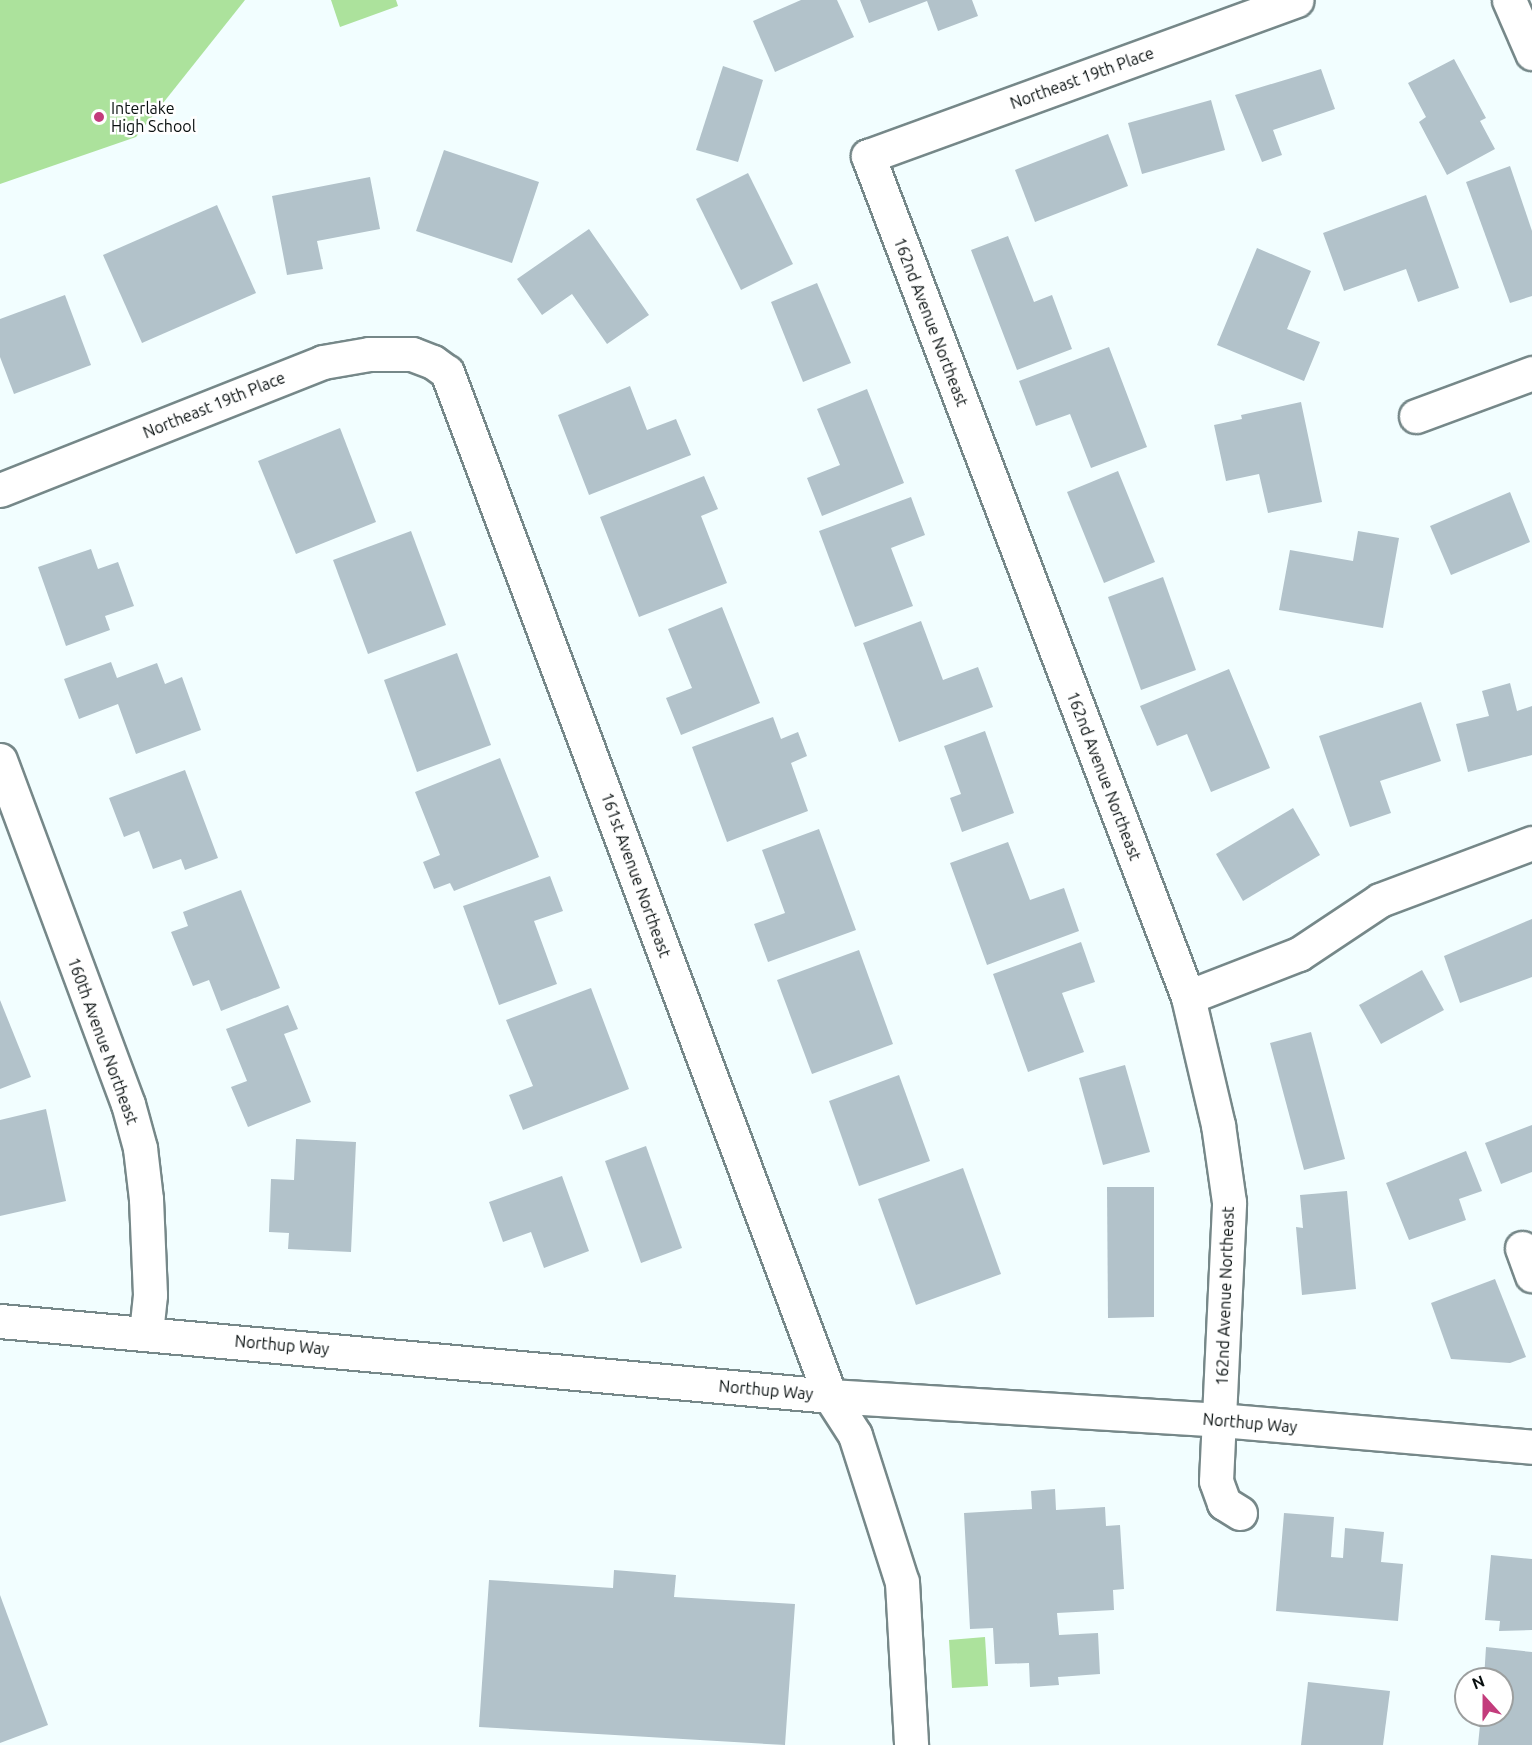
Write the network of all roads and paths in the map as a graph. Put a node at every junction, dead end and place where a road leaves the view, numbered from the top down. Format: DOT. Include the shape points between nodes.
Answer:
graph roads {
  1 [pos="1296,0"];
  2 [pos="1509,0"];
  3 [pos="1532,53"];
  4 [pos="868,156"];
  5 [pos="433,362"];
  6 [pos="1532,373"];
  7 [pos="1416,416"];
  8 [pos="0,490"];
  9 [pos="0,760"];
  10 [pos="1532,843"];
  11 [pos="1188,997"];
  12 [pos="0,1321"];
  13 [pos="146,1333"];
  14 [pos="830,1396"];
  15 [pos="1220,1420"];
  16 [pos="1532,1447"];
  17 [pos="1240,1513"];
  18 [pos="911,1745"];
  1 -- 4 [label="street, Northeast 19th Place"];
  2 -- 3 [label="street"];
  4 -- 11 [label="street, 162nd Avenue Northeast"];
  5 -- 8 [label="street, Northeast 19th Place" via="412,354 369,354 322,362"];
  5 -- 14 [label="street, 161st Avenue Northeast" via="447,372 467,419"];
  6 -- 7 [label="street"];
  9 -- 13 [label="street, 160th Avenue Northeast" via="128,1104 140,1148 148,1252"];
  10 -- 11 [label="street" via="1380,900 1299,954"];
  11 -- 15 [label="street, 162nd Avenue Northeast" via="1218,1125 1229,1202"];
  12 -- 13 [label="street, Northup Way"];
  13 -- 14 [label="street, Northup Way"];
  14 -- 15 [label="street, Northup Way"];
  14 -- 18 [label="street, 161st Avenue Northeast" via="855,1435 902,1582"];
  15 -- 16 [label="street, Northup Way"];
  15 -- 17 [label="street, 162nd Avenue Northeast" via="1216,1481 1224,1503"];
}
